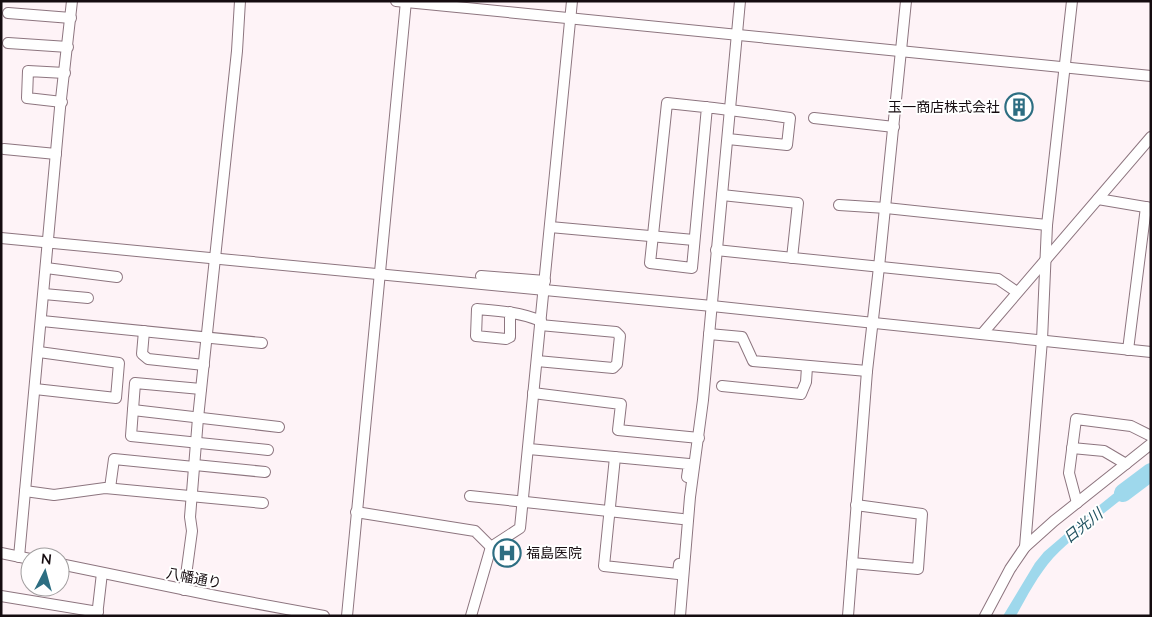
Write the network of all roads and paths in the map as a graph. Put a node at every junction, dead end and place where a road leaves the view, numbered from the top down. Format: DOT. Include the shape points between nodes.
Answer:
graph roads {
  1 [pos="72,1"];
  2 [pos="240,1"];
  3 [pos="572,1"];
  4 [pos="740,1"];
  5 [pos="906,1"];
  6 [pos="1072,1"];
  7 [pos="403,2"];
  8 [pos="8,13"];
  9 [pos="71,18"];
  10 [pos="570,18"];
  11 [pos="736,35"];
  12 [pos="8,43"];
  13 [pos="68,47"];
  14 [pos="901,50"];
  15 [pos="1065,67"];
  16 [pos="65,72"];
  17 [pos="1151,76"];
  18 [pos="62,102"];
  19 [pos="707,107"];
  20 [pos="731,110"];
  21 [pos="814,118"];
  22 [pos="894,127"];
  23 [pos="1151,137"];
  24 [pos="728,138"];
  25 [pos="4,149"];
  26 [pos="56,154"];
  27 [pos="722,195"];
  28 [pos="1098,199"];
  29 [pos="839,205"];
  30 [pos="1148,207"];
  31 [pos="886,208"];
  32 [pos="1047,225"];
  33 [pos="550,228"];
  34 [pos="652,236"];
  35 [pos="1,238"];
  36 [pos="694,240"];
  37 [pos="49,243"];
  38 [pos="716,250"];
  39 [pos="792,258"];
  40 [pos="215,259"];
  41 [pos="1046,259"];
  42 [pos="879,267"];
  43 [pos="46,268"];
  44 [pos="379,275"];
  45 [pos="481,276"];
  46 [pos="117,277"];
  47 [pos="544,286"];
  48 [pos="1018,292"];
  49 [pos="44,294"];
  50 [pos="88,298"];
  51 [pos="712,306"];
  52 [pos="510,312"];
  53 [pos="42,321"];
  54 [pos="872,322"];
  55 [pos="541,323"];
  56 [pos="144,331"];
  57 [pos="709,334"];
  58 [pos="982,334"];
  59 [pos="208,338"];
  60 [pos="1042,340"];
  61 [pos="262,342"];
  62 [pos="1128,350"];
  63 [pos="39,352"];
  64 [pos="1151,352"];
  65 [pos="537,361"];
  66 [pos="204,365"];
  67 [pos="807,367"];
  68 [pos="867,371"];
  69 [pos="722,386"];
  70 [pos="35,388"];
  71 [pos="201,389"];
  72 [pos="534,393"];
  73 [pos="133,410"];
  74 [pos="198,418"];
  75 [pos="278,426"];
  76 [pos="1151,436"];
  77 [pos="699,438"];
  78 [pos="196,443"];
  79 [pos="1151,444"];
  80 [pos="1072,448"];
  81 [pos="529,449"];
  82 [pos="268,450"];
  83 [pos="616,457"];
  84 [pos="1126,464"];
  85 [pos="195,466"];
  86 [pos="265,472"];
  87 [pos="110,488"];
  88 [pos="25,490"];
  89 [pos="192,496"];
  90 [pos="470,496"];
  91 [pos="523,500"];
  92 [pos="263,503"];
  93 [pos="1077,503"];
  94 [pos="856,505"];
  95 [pos="610,511"];
  96 [pos="356,512"];
  97 [pos="682,519"];
  98 [pos="491,547"];
  99 [pos="1025,547"];
  100 [pos="1,553"];
  101 [pos="19,556"];
  102 [pos="852,563"];
  103 [pos="70,566"];
  104 [pos="102,573"];
  105 [pos="184,590"];
  106 [pos="1,596"];
  107 [pos="287,613"];
  108 [pos="98,614"];
  109 [pos="324,616"];
  110 [pos="347,616"];
  111 [pos="471,616"];
  112 [pos="680,616"];
  113 [pos="848,616"];
  114 [pos="985,616"];
  1 -- 9 [label="street"];
  2 -- 40 [label="street"];
  3 -- 10 [label="street"];
  4 -- 11 [label="street"];
  5 -- 14 [label="street"];
  6 -- 15 [label="street"];
  7 -- 10 [label="street"];
  7 -- 44 [label="street"];
  8 -- 9 [label="street"];
  9 -- 13 [label="street"];
  10 -- 11 [label="street"];
  10 -- 33 [label="street"];
  11 -- 14 [label="street"];
  11 -- 20 [label="street"];
  12 -- 13 [label="street"];
  13 -- 16 [label="street"];
  14 -- 15 [label="street"];
  14 -- 22 [label="street"];
  15 -- 17 [label="street"];
  15 -- 32 [label="street"];
  16 -- 18 [label="street"];
  16 -- 18 [label="street" via="28,71 27,98"];
  18 -- 26 [label="street"];
  19 -- 20 [label="street"];
  19 -- 34 [label="street" via="667,103"];
  19 -- 36 [label="street"];
  20 -- 24 [label="street"];
  20 -- 24 [label="street" via="790,118 788,145"];
  21 -- 22 [label="street"];
  22 -- 31 [label="street"];
  23 -- 28 [label="street"];
  24 -- 27 [label="street"];
  25 -- 26 [label="street"];
  26 -- 37 [label="street"];
  27 -- 38 [label="street"];
  27 -- 39 [label="street" via="798,203"];
  28 -- 30 [label="street"];
  28 -- 41 [label="street"];
  29 -- 31 [label="street"];
  30 -- 62 [label="street"];
  31 -- 32 [label="street"];
  31 -- 42 [label="street"];
  32 -- 41 [label="street"];
  33 -- 34 [label="street"];
  33 -- 47 [label="street"];
  34 -- 36 [label="street"];
  34 -- 36 [label="street" via="650,262 692,268"];
  35 -- 37 [label="street"];
  37 -- 40 [label="street"];
  37 -- 43 [label="street"];
  38 -- 39 [label="street"];
  38 -- 51 [label="street"];
  39 -- 42 [label="street"];
  40 -- 44 [label="street"];
  40 -- 59 [label="street"];
  41 -- 48 [label="street"];
  41 -- 60 [label="street"];
  42 -- 48 [label="street" via="998,279"];
  42 -- 54 [label="street"];
  43 -- 46 [label="street"];
  43 -- 49 [label="street"];
  44 -- 47 [label="street"];
  44 -- 96 [label="street"];
  45 -- 47 [label="street"];
  47 -- 51 [label="street"];
  47 -- 55 [label="street"];
  48 -- 58 [label="street"];
  49 -- 50 [label="street"];
  49 -- 53 [label="street"];
  51 -- 54 [label="street"];
  51 -- 57 [label="street"];
  52 -- 55 [label="street" via="524,314"];
  53 -- 56 [label="street"];
  53 -- 63 [label="street"];
  54 -- 58 [label="street"];
  54 -- 68 [label="street"];
  55 -- 65 [label="street"];
  55 -- 65 [label="street" via="616,332 620,336 617,364 613,368"];
  56 -- 59 [label="street"];
  56 -- 66 [label="street" via="142,354 148,359"];
  57 -- 67 [label="street" via="742,337 753,361"];
  57 -- 77 [label="street"];
  58 -- 60 [label="street"];
  59 -- 61 [label="street"];
  59 -- 66 [label="street"];
  60 -- 62 [label="street"];
  60 -- 99 [label="street"];
  62 -- 64 [label="street"];
  63 -- 70 [label="street"];
  63 -- 70 [label="street" via="119,363 116,398"];
  65 -- 72 [label="street"];
  66 -- 71 [label="street"];
  67 -- 68 [label="street"];
  67 -- 69 [label="street" via="801,394"];
  68 -- 94 [label="street"];
  70 -- 88 [label="street"];
  71 -- 73 [label="street" via="135,383"];
  71 -- 74 [label="street"];
  72 -- 77 [label="street" via="621,404 618,430"];
  72 -- 81 [label="street"];
  73 -- 74 [label="street"];
  73 -- 78 [label="street" via="131,436"];
  74 -- 75 [label="street"];
  74 -- 78 [label="street"];
  76 -- 80 [label="street" via="1131,426 1076,419"];
  77 -- 112 [label="street" via="690,497"];
  78 -- 82 [label="street"];
  78 -- 85 [label="street"];
  79 -- 84 [label="street"];
  80 -- 84 [label="street" via="1104,451"];
  80 -- 93 [label="street" via="1069,473"];
  81 -- 83 [label="street"];
  81 -- 91 [label="street"];
  83 -- 95 [label="street"];
  83 -- 97 [label="street" via="688,464"];
  84 -- 93 [label="street"];
  85 -- 86 [label="street"];
  85 -- 87 [label="street" via="114,459"];
  85 -- 89 [label="street"];
  87 -- 88 [label="street" via="54,495"];
  87 -- 89 [label="street"];
  88 -- 101 [label="street"];
  89 -- 92 [label="street"];
  89 -- 105 [label="street" via="192,531"];
  90 -- 91 [label="street"];
  91 -- 95 [label="street"];
  91 -- 98 [label="street" via="520,528"];
  93 -- 99 [label="street"];
  94 -- 102 [label="street"];
  94 -- 102 [label="street" via="922,514 918,569"];
  95 -- 97 [label="street"];
  95 -- 97 [label="street" via="604,566 678,574"];
  96 -- 98 [label="street" via="475,532"];
  96 -- 110 [label="street"];
  98 -- 111 [label="street"];
  99 -- 114 [label="street"];
  100 -- 101 [label="street"];
  102 -- 113 [label="street"];
  103 -- 104 [label="street, 八幡通り"];
  104 -- 105 [label="street, 八幡通り"];
  104 -- 108 [label="street"];
  105 -- 107 [label="street, 八幡通り"];
  106 -- 108 [label="street"];
  107 -- 109 [label="street, 八幡通り"];
}
